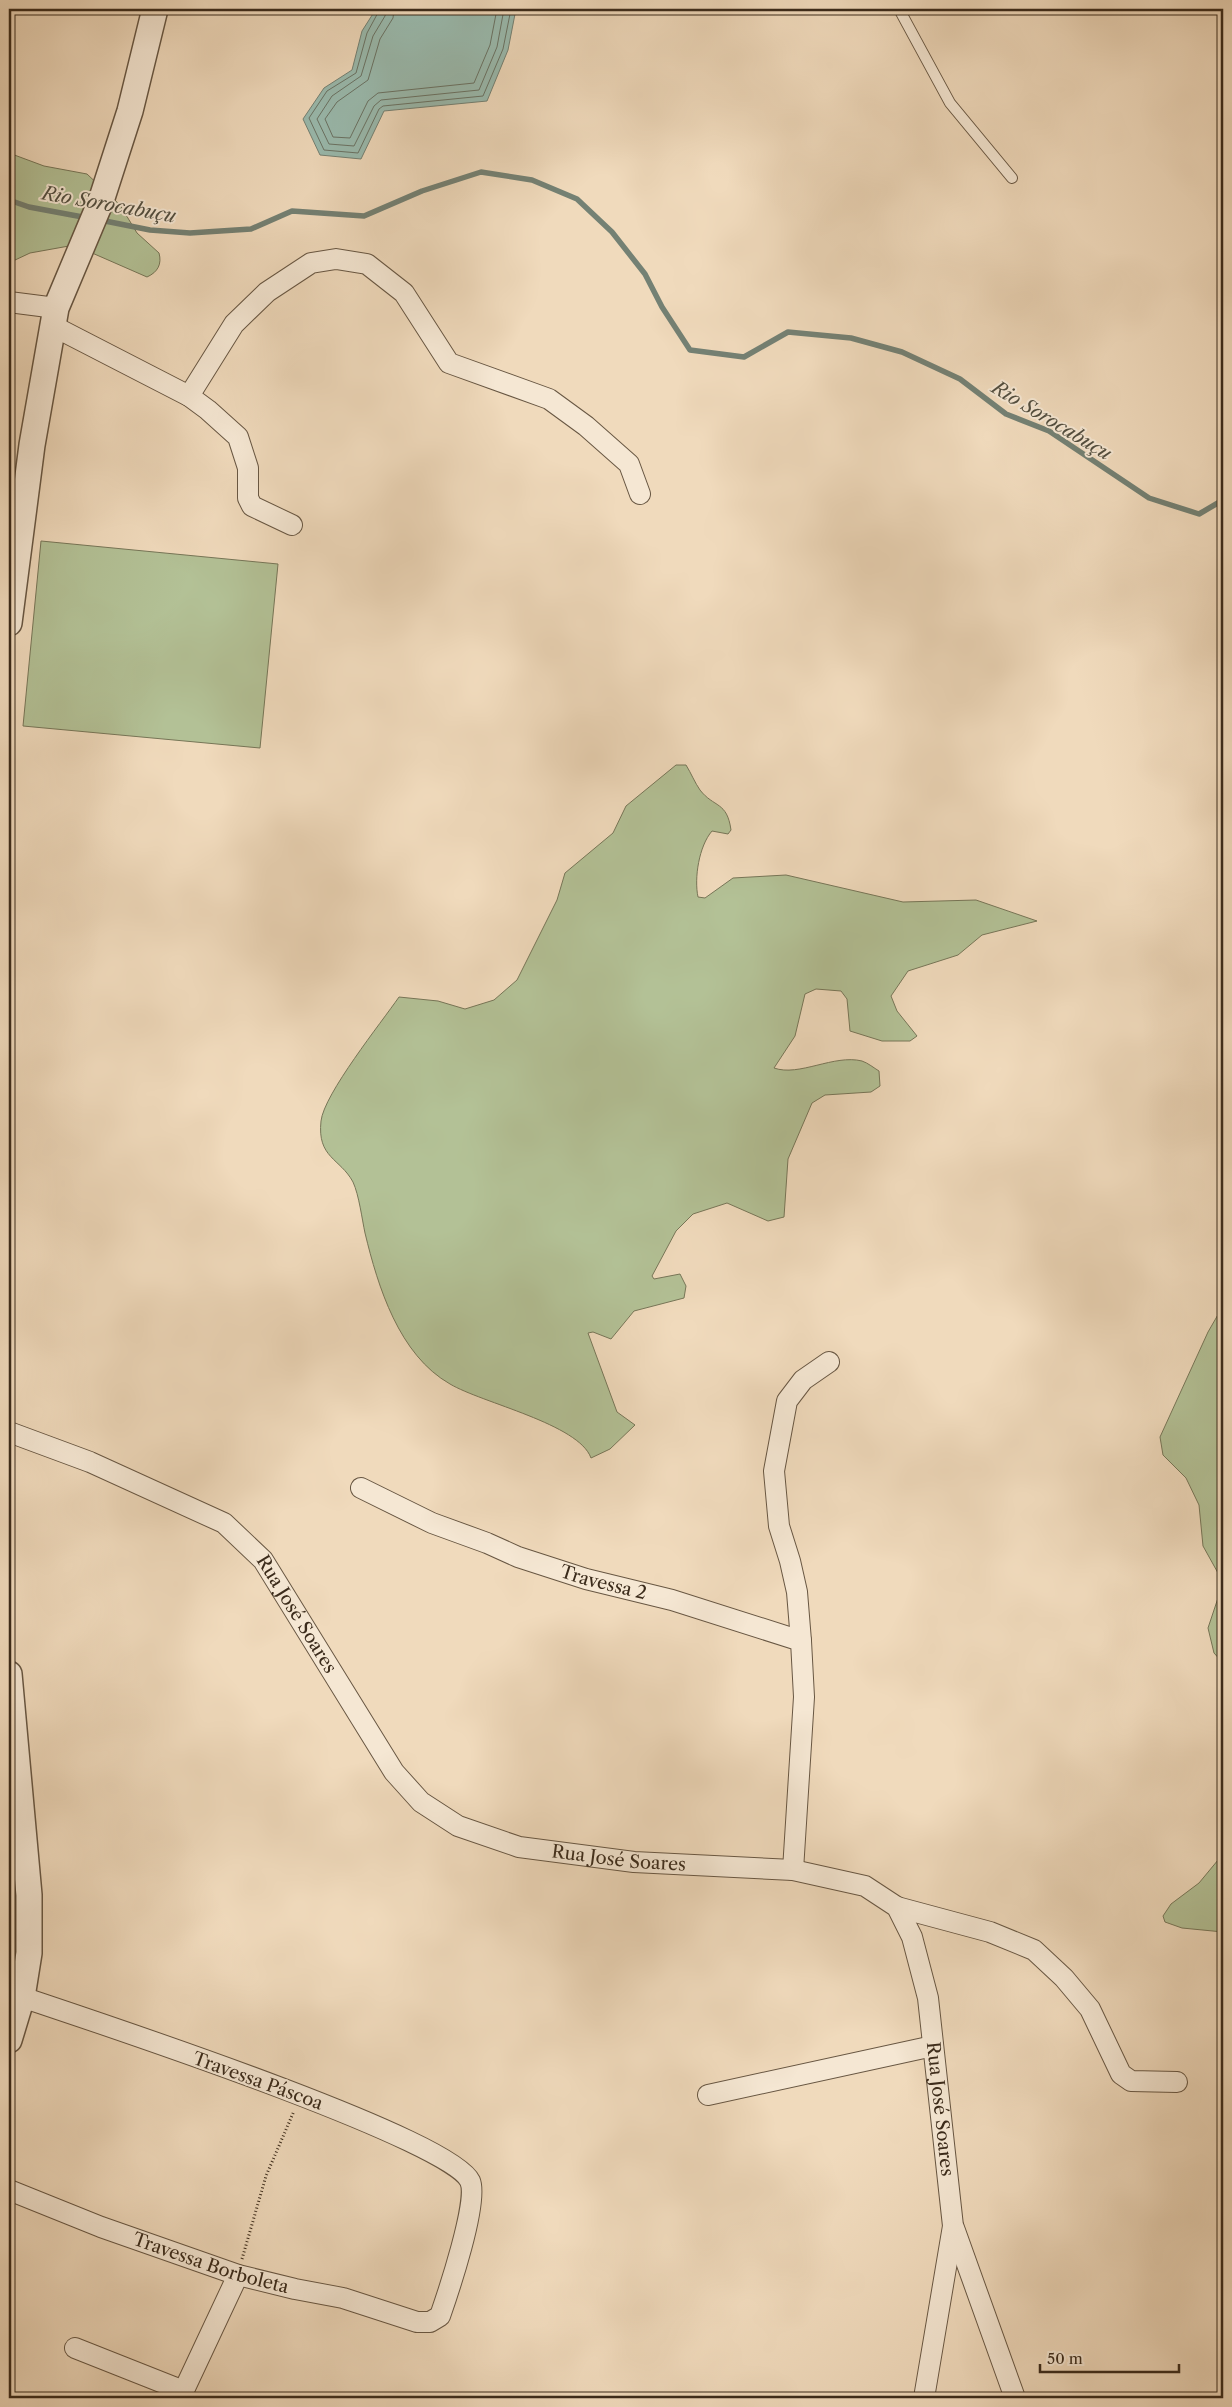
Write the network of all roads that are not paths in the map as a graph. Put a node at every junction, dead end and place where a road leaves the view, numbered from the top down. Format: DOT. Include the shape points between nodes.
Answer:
graph roads {
  1 [pos="155,9"];
  2 [pos="899,9"];
  3 [pos="1012,178"];
  4 [pos="9,302"];
  5 [pos="54,317"];
  6 [pos="189,396"];
  7 [pos="640,494"];
  8 [pos="292,525"];
  9 [pos="9,623"];
  10 [pos="829,1362"];
  11 [pos="9,1432"];
  12 [pos="361,1488"];
  13 [pos="802,1641"];
  14 [pos="9,1674"];
  15 [pos="794,1870"];
  16 [pos="897,1907"];
  17 [pos="22,1997"];
  18 [pos="9,2040"];
  19 [pos="934,2046"];
  20 [pos="1176,2082"];
  21 [pos="708,2095"];
  22 [pos="9,2190"];
  23 [pos="953,2226"];
  24 [pos="238,2275"];
  25 [pos="418,2322"];
  26 [pos="75,2348"];
  27 [pos="924,2398"];
  28 [pos="1015,2398"];
  1 -- 5 [label="street" via="130,111 101,200"];
  2 -- 3 [label="lane" via="950,103"];
  4 -- 5 [label="street"];
  5 -- 6 [label="street"];
  5 -- 9 [label="street" via="32,445"];
  6 -- 7 [label="street" via="234,324 267,292 311,263 336,259 366,264 404,293 448,363 549,398 629,464"];
  6 -- 8 [label="street" via="238,437 248,468 248,498 252,506"];
  10 -- 13 [label="street" via="803,1380 787,1400 774,1471 779,1526 797,1592"];
  11 -- 15 [label="street, Rua José Soares" via="90,1462 224,1523 263,1560 394,1772 421,1802 458,1826 519,1847 634,1862"];
  12 -- 13 [label="street, Travessa 2" via="432,1523 518,1557 586,1579 682,1602"];
  13 -- 15 [label="street" via="804,1697"];
  14 -- 17 [label="street" via="28,1895 29,1953"];
  15 -- 16 [label="street, Rua José Soares" via="865,1886"];
  16 -- 19 [label="street, Rua José Soares" via="912,1937 922,1972"];
  16 -- 20 [label="street" via="990,1932 1034,1950 1090,2009 1120,2074 1132,2080"];
  17 -- 18 [label="street"];
  17 -- 25 [label="street, Travessa Páscoa" via="301,2095 406,2141 463,2171 471,2182 470,2213 440,2316 430,2322"];
  19 -- 21 [label="street"];
  19 -- 23 [label="street, Rua José Soares"];
  22 -- 24 [label="street, Travessa Borboleta" via="101,2227"];
  23 -- 27 [label="street, Rua José Soares"];
  23 -- 28 [label="street"];
  24 -- 25 [label="street, Travessa Borboleta" via="343,2298"];
  24 -- 26 [label="street" via="185,2388 179,2389"];
}
